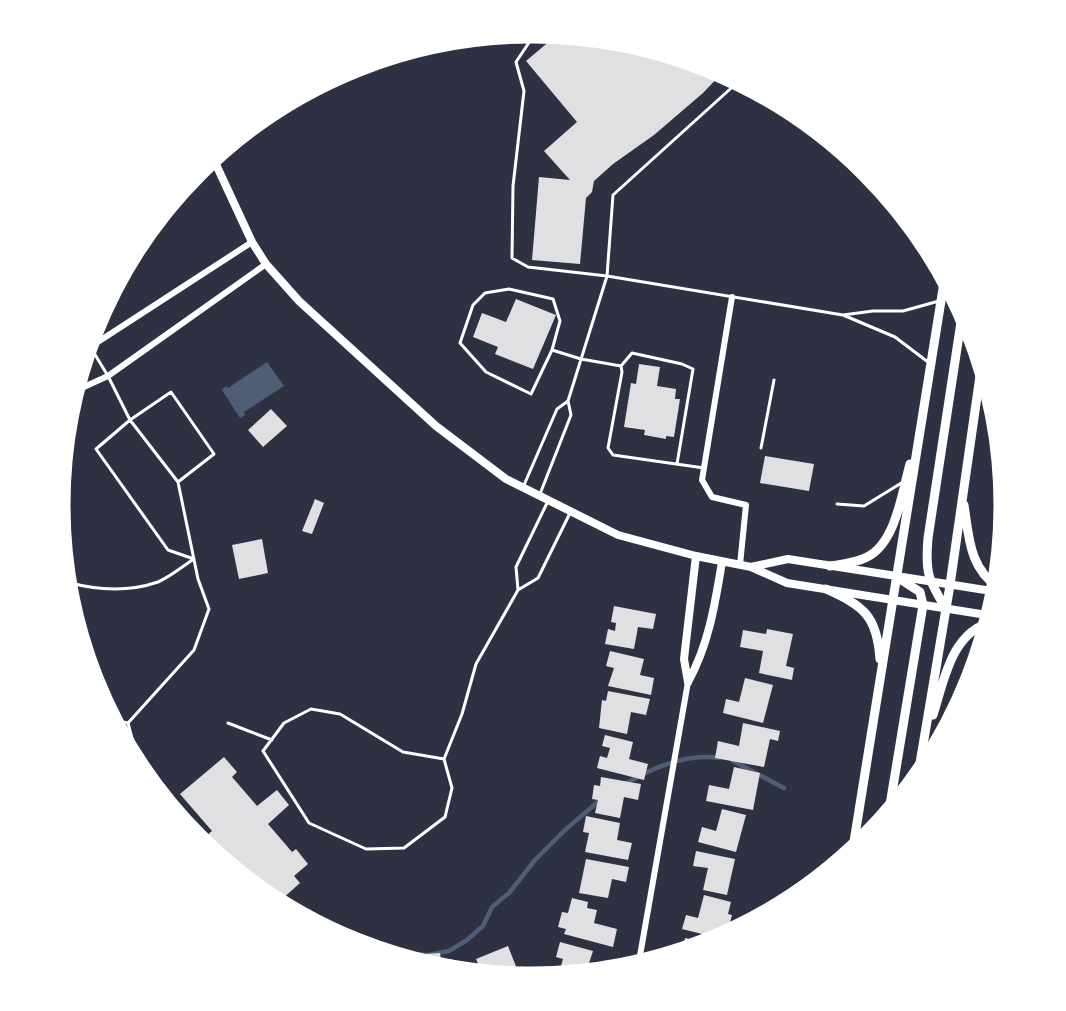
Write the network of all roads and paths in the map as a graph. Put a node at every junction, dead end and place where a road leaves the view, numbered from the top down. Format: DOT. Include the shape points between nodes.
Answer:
graph roads {
  1 [pos="529,42"];
  2 [pos="733,88"];
  3 [pos="217,167"];
  4 [pos="252,242"];
  5 [pos="266,264"];
  6 [pos="607,276"];
  7 [pos="943,289"];
  8 [pos="732,297"];
  9 [pos="941,300"];
  10 [pos="843,315"];
  11 [pos="960,326"];
  12 [pos="100,342"];
  13 [pos="552,350"];
  14 [pos="94,356"];
  15 [pos="581,359"];
  16 [pos="930,364"];
  17 [pos="621,366"];
  18 [pos="108,376"];
  19 [pos="774,380"];
  20 [pos="979,381"];
  21 [pos="85,387"];
  22 [pos="568,401"];
  23 [pos="130,420"];
  24 [pos="920,427"];
  25 [pos="761,448"];
  26 [pos="677,464"];
  27 [pos="704,468"];
  28 [pos="905,481"];
  29 [pos="178,482"];
  30 [pos="523,487"];
  31 [pos="963,495"];
  32 [pos="539,496"];
  33 [pos="548,500"];
  34 [pos="837,504"];
  35 [pos="571,511"];
  36 [pos="696,556"];
  37 [pos="194,559"];
  38 [pos="723,562"];
  39 [pos="740,565"];
  40 [pos="830,566"];
  41 [pos="752,567"];
  42 [pos="897,577"];
  43 [pos="991,581"];
  44 [pos="930,582"];
  45 [pos="76,584"];
  46 [pos="950,585"];
  47 [pos="518,590"];
  48 [pos="826,590"];
  49 [pos="989,591"];
  50 [pos="894,600"];
  51 [pos="923,605"];
  52 [pos="946,609"];
  53 [pos="984,615"];
  54 [pos="981,625"];
  55 [pos="881,675"];
  56 [pos="688,682"];
  57 [pos="123,722"];
  58 [pos="128,723"];
  59 [pos="228,723"];
  60 [pos="131,736"];
  61 [pos="272,740"];
  62 [pos="922,749"];
  63 [pos="924,753"];
  64 [pos="444,759"];
  65 [pos="920,759"];
  66 [pos="891,800"];
  67 [pos="854,839"];
  68 [pos="640,956"];
  1 -- 6 [label="lane" via="516,62 524,91 513,186 512,258 528,267"];
  2 -- 6 [label="lane" via="613,195"];
  3 -- 4 [label="street"];
  4 -- 5 [label="street"];
  4 -- 12 [label="street"];
  5 -- 18 [label="street"];
  5 -- 30 [label="street" via="299,301 436,426 506,479"];
  6 -- 8 [label="lane"];
  6 -- 15 [label="lane"];
  7 -- 9 [label="main road"];
  8 -- 10 [label="lane"];
  8 -- 27 [label="street"];
  9 -- 10 [label="lane" via="903,311"];
  9 -- 16 [label="main road"];
  10 -- 16 [label="lane" via="894,337"];
  11 -- 44 [label="main road" via="928,538 926,565"];
  13 -- 13 [label="lane" via="531,394 486,372 460,343 473,305 485,293 509,289 553,299 560,321"];
  13 -- 15 [label="lane"];
  14 -- 18 [label="lane"];
  15 -- 17 [label="lane"];
  15 -- 22 [label="lane"];
  16 -- 24 [label="main road"];
  17 -- 26 [label="lane" via="608,448 613,455"];
  17 -- 26 [label="lane" via="632,353 693,369"];
  18 -- 21 [label="street"];
  18 -- 23 [label="lane"];
  19 -- 25 [label="lane"];
  20 -- 31 [label="main road"];
  22 -- 30 [label="lane" via="557,409"];
  22 -- 32 [label="lane" via="571,415"];
  23 -- 29 [label="lane"];
  23 -- 29 [label="lane" via="171,392 214,454"];
  23 -- 37 [label="lane" via="96,449 168,550"];
  24 -- 28 [label="main road"];
  24 -- 42 [label="main road"];
  26 -- 27 [label="lane"];
  27 -- 39 [label="street" via="702,480 712,497 746,505"];
  28 -- 34 [label="lane" via="864,506"];
  28 -- 40 [label="main road" via="892,527 878,550 860,561"];
  29 -- 37 [label="lane"];
  30 -- 32 [label="street"];
  31 -- 43 [label="main road" via="975,562"];
  31 -- 46 [label="main road"];
  32 -- 33 [label="street"];
  33 -- 35 [label="street"];
  33 -- 47 [label="lane" via="516,567"];
  35 -- 36 [label="street" via="618,535"];
  35 -- 47 [label="lane" via="538,578"];
  36 -- 38 [label="street"];
  36 -- 56 [label="street" via="684,659"];
  37 -- 45 [label="lane" via="160,581 122,589"];
  37 -- 58 [label="lane" via="209,609 194,650"];
  38 -- 39 [label="street"];
  38 -- 56 [label="street" via="712,620 700,660"];
  39 -- 41 [label="street"];
  40 -- 41 [label="street" via="788,559"];
  40 -- 42 [label="street"];
  41 -- 48 [label="street" via="787,583"];
  42 -- 44 [label="street"];
  42 -- 50 [label="main road"];
  42 -- 51 [label="main road" via="921,592"];
  44 -- 46 [label="street"];
  44 -- 52 [label="main road"];
  46 -- 49 [label="street"];
  46 -- 52 [label="main road"];
  47 -- 64 [label="lane" via="476,664"];
  48 -- 50 [label="street"];
  48 -- 55 [label="main road" via="849,599 876,628"];
  50 -- 51 [label="street"];
  50 -- 55 [label="main road"];
  51 -- 52 [label="street"];
  51 -- 66 [label="main road"];
  52 -- 53 [label="street"];
  52 -- 62 [label="main road"];
  54 -- 62 [label="main road" via="962,639 954,651"];
  55 -- 67 [label="main road"];
  56 -- 68 [label="street"];
  57 -- 58 [label="lane"];
  58 -- 60 [label="lane"];
  59 -- 61 [label="lane"];
  61 -- 64 [label="lane" via="284,723 311,709 340,714 403,752"];
  61 -- 64 [label="lane" via="263,752 309,823 366,849 404,849 445,817 452,788"];
  62 -- 63 [label="main road"];
  62 -- 65 [label="main road"];
}
